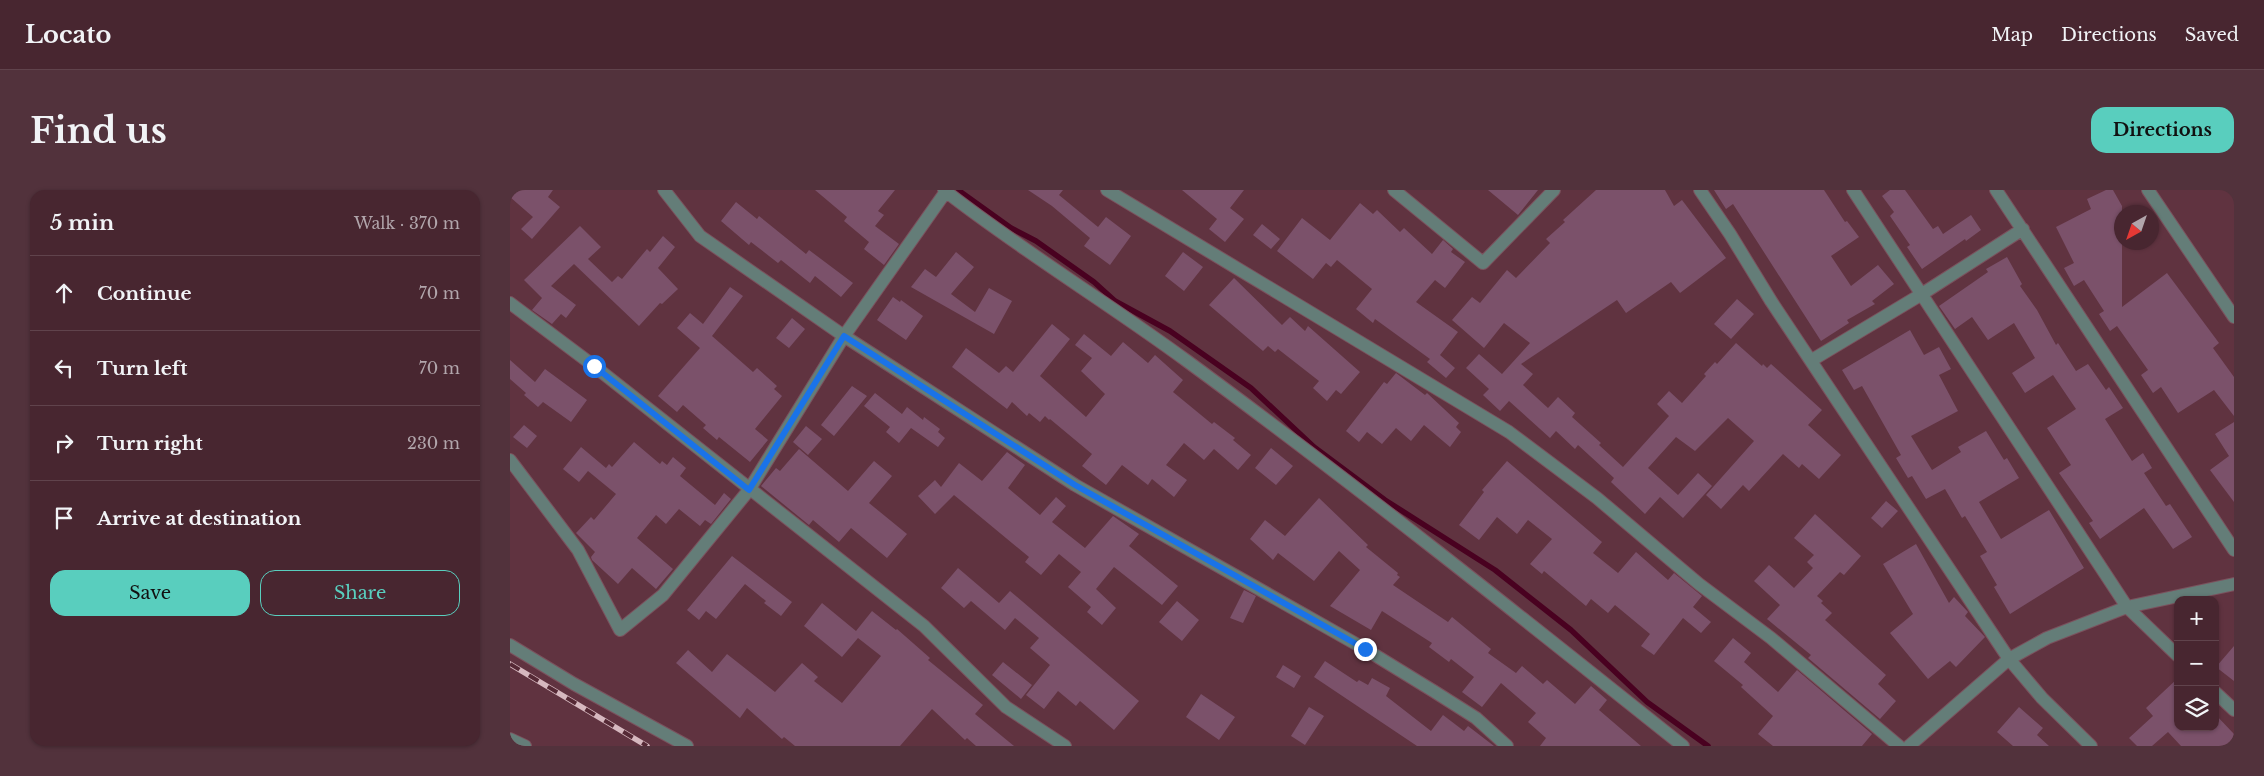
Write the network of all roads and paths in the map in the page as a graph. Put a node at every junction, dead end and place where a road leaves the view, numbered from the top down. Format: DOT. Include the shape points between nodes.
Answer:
graph roads {
  1 [pos="664,190"];
  2 [pos="1107,190"];
  3 [pos="1394,190"];
  4 [pos="1554,190"];
  5 [pos="1700,190"];
  6 [pos="1853,190"];
  7 [pos="1996,190"];
  8 [pos="2148,190"];
  9 [pos="946,191"];
  10 [pos="2023,229"];
  11 [pos="1922,294"];
  12 [pos="510,303"];
  13 [pos="2234,318"];
  14 [pos="844,336"];
  15 [pos="1812,360"];
  16 [pos="510,460"];
  17 [pos="749,490"];
  18 [pos="2234,550"];
  19 [pos="2234,584"];
  20 [pos="2127,607"];
  21 [pos="510,645"];
  22 [pos="2174,652"];
  23 [pos="2009,659"];
  24 [pos="2219,696"];
  25 [pos="2234,710"];
  26 [pos="510,739"];
  27 [pos="525,746"];
  28 [pos="687,746"];
  29 [pos="1065,746"];
  30 [pos="1507,746"];
  31 [pos="1683,746"];
  32 [pos="1899,746"];
  33 [pos="1909,746"];
  34 [pos="2091,746"];
  1 -- 14 [label="street" via="700,236"];
  2 -- 32 [label="street" via="1509,432 1597,498 1699,584 1771,638"];
  3 -- 4 [label="street" via="1483,263"];
  5 -- 15 [label="street"];
  6 -- 11 [label="street"];
  7 -- 10 [label="street"];
  8 -- 13 [label="street"];
  9 -- 14 [label="street"];
  9 -- 31 [label="street" via="1039,261 1162,342 1311,452"];
  10 -- 11 [label="street"];
  10 -- 18 [label="street"];
  11 -- 15 [label="street"];
  11 -- 20 [label="street"];
  12 -- 17 [label="street"];
  14 -- 17 [label="street"];
  14 -- 30 [label="street" via="1075,485 1365,649 1476,718"];
  15 -- 23 [label="street"];
  16 -- 17 [label="street" via="578,550 620,630 663,595"];
  17 -- 29 [label="street" via="924,626 1006,707"];
  19 -- 20 [label="street"];
  20 -- 22 [label="street"];
  20 -- 23 [label="street" via="2047,638"];
  21 -- 28 [label="street"];
  23 -- 33 [label="street"];
  23 -- 34 [label="street" via="2042,698"];
  24 -- 25 [label="street"];
  26 -- 27 [label="street"];
}
